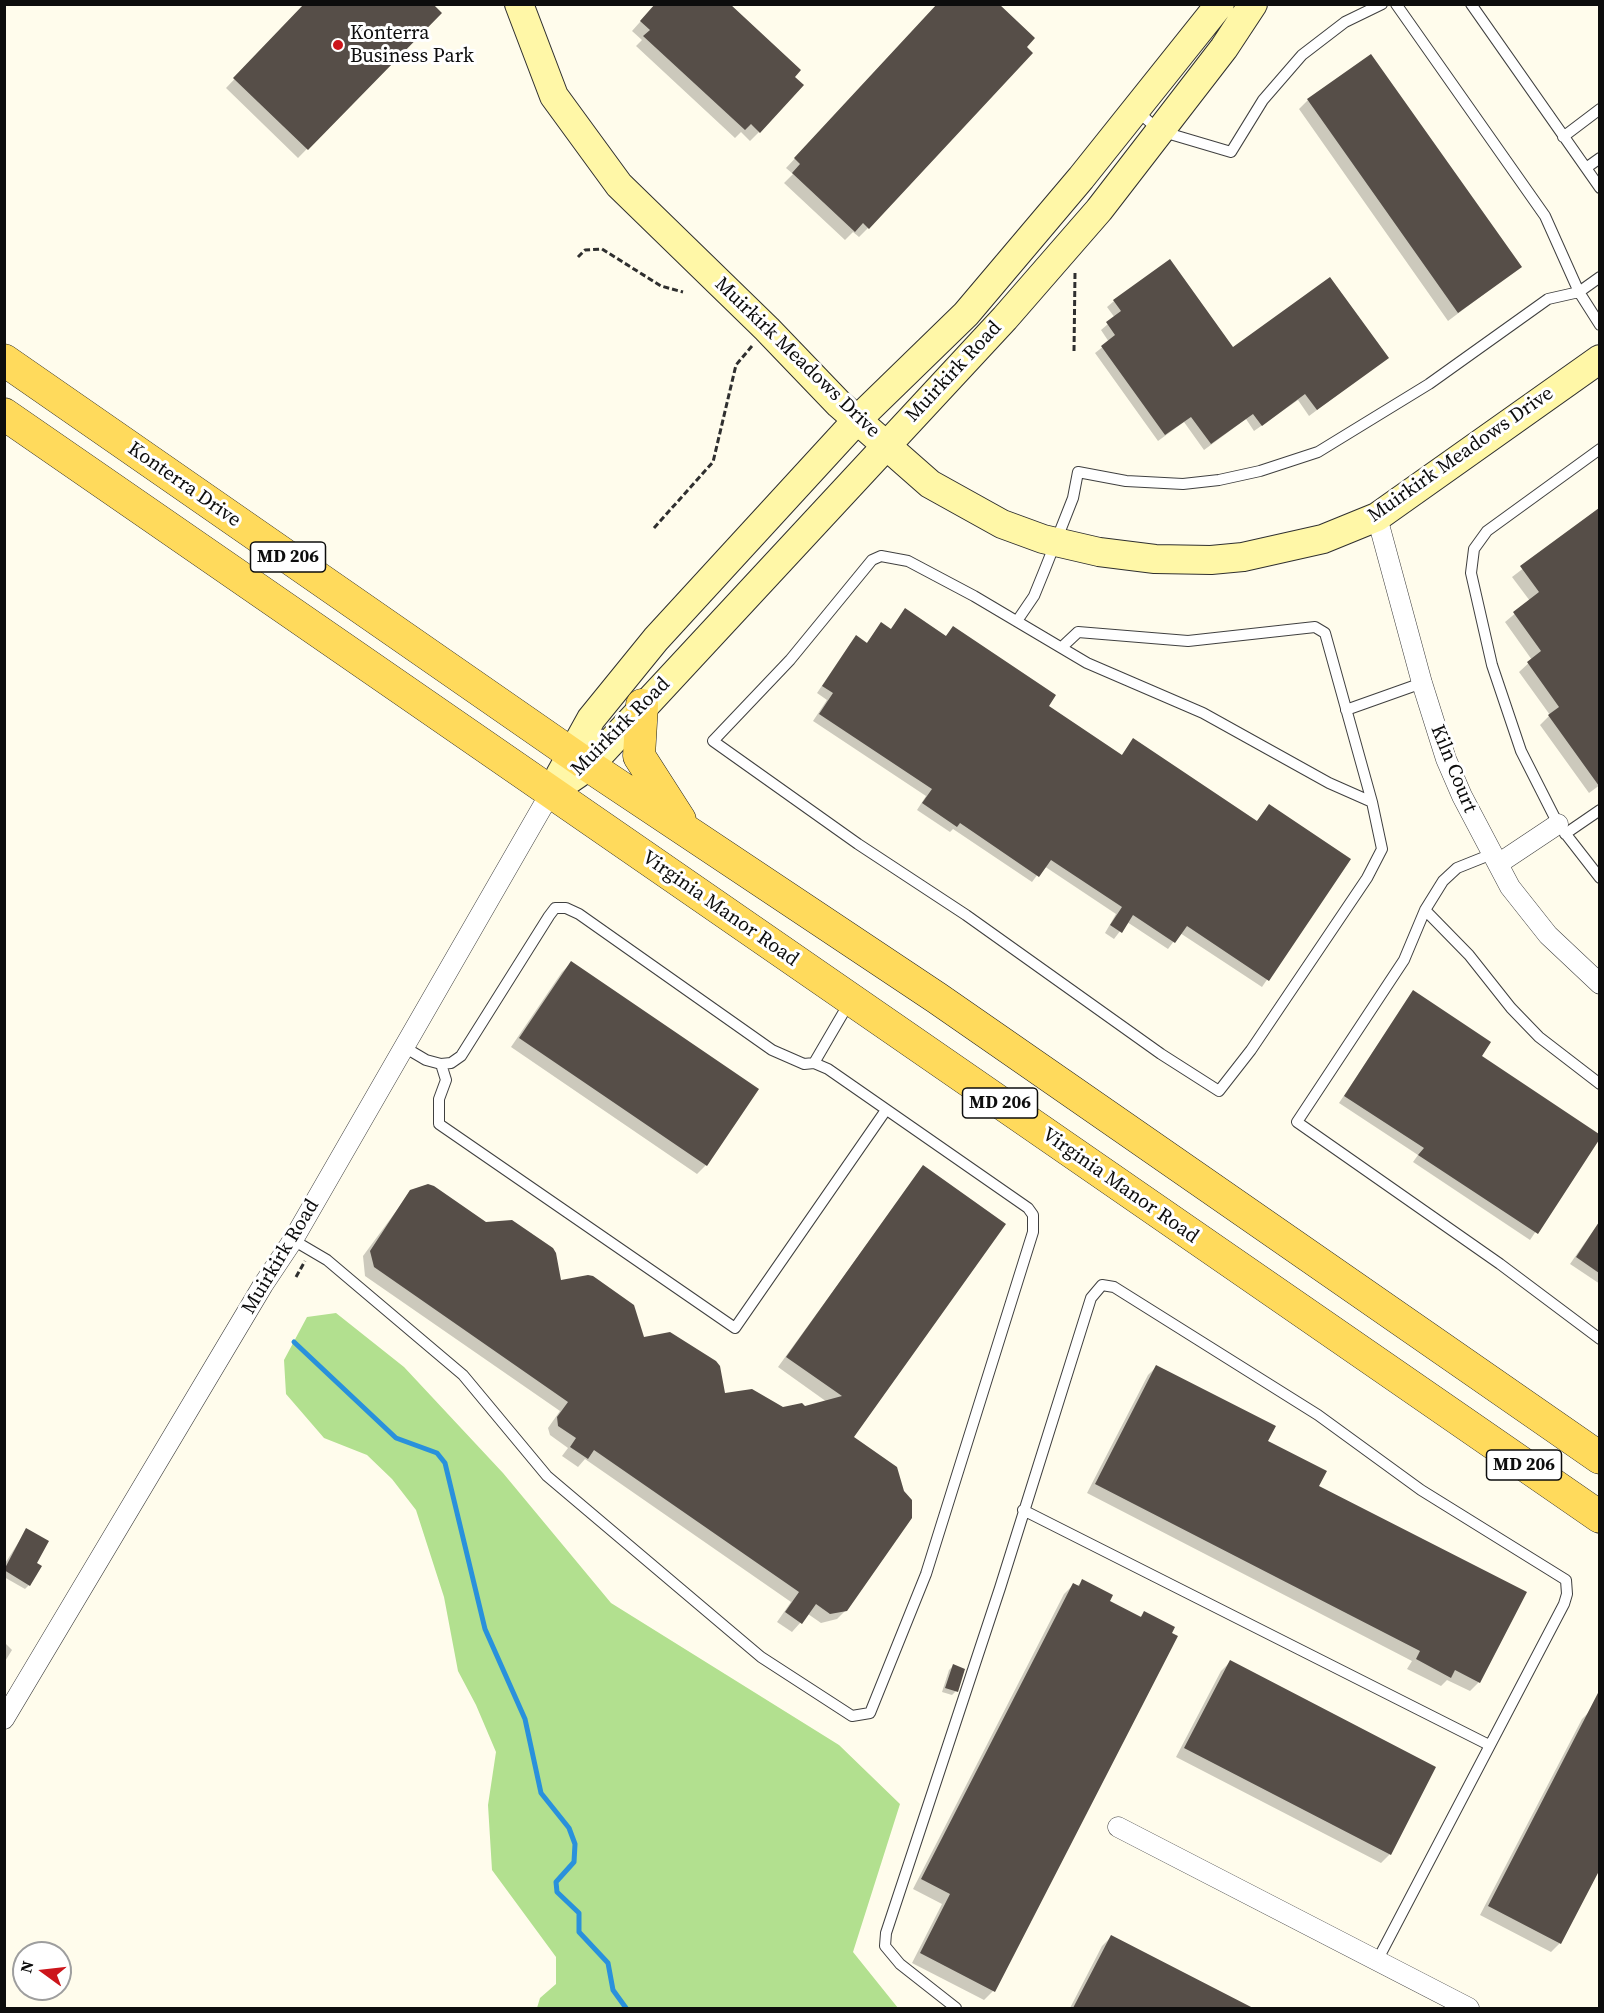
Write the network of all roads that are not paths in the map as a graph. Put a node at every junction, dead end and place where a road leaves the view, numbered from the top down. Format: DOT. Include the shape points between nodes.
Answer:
graph roads {
  1 [pos="519,4"];
  2 [pos="1220,4"];
  3 [pos="1253,4"];
  4 [pos="1382,4"];
  5 [pos="1396,4"];
  6 [pos="1471,4"];
  7 [pos="1599,108"];
  8 [pos="1136,110"];
  9 [pos="1160,132"];
  10 [pos="1563,137"];
  11 [pos="1599,158"];
  12 [pos="1586,168"];
  13 [pos="1599,188"];
  14 [pos="1599,277"];
  15 [pos="1579,292"];
  16 [pos="1599,325"];
  17 [pos="1599,359"];
  18 [pos="4,360"];
  19 [pos="4,414"];
  20 [pos="858,419"];
  21 [pos="886,444"];
  22 [pos="1599,449"];
  23 [pos="1377,517"];
  24 [pos="1055,542"];
  25 [pos="1017,621"];
  26 [pos="1062,647"];
  27 [pos="1422,683"];
  28 [pos="642,705"];
  29 [pos="1346,710"];
  30 [pos="580,759"];
  31 [pos="551,792"];
  32 [pos="1372,802"];
  33 [pos="1599,810"];
  34 [pos="1562,829"];
  35 [pos="689,833"];
  36 [pos="1495,859"];
  37 [pos="1599,878"];
  38 [pos="1425,910"];
  39 [pos="1599,984"];
  40 [pos="850,1000"];
  41 [pos="404,1047"];
  42 [pos="814,1063"];
  43 [pos="441,1064"];
  44 [pos="1599,1084"];
  45 [pos="886,1110"];
  46 [pos="293,1240"];
  47 [pos="1599,1339"];
  48 [pos="1599,1458"];
  49 [pos="1023,1510"];
  50 [pos="1599,1517"];
  51 [pos="4,1719"];
  52 [pos="1489,1745"];
  53 [pos="1118,1827"];
  54 [pos="1377,1961"];
  55 [pos="956,2008"];
  56 [pos="1469,2008"];
  1 -- 20 [label="main road, Muirkirk Meadows Drive" via="554,96 619,185"];
  2 -- 8 [label="main road, Muirkirk Road"];
  3 -- 9 [label="main road, Muirkirk Road"];
  4 -- 9 [label="lane" via="1345,22 1302,55 1263,100 1231,152"];
  5 -- 15 [label="lane" via="1545,216"];
  6 -- 10 [label="lane"];
  7 -- 10 [label="lane"];
  8 -- 9 [label="lane"];
  8 -- 20 [label="main road, Muirkirk Road" via="966,314"];
  9 -- 21 [label="main road, Muirkirk Road" via="1099,210 1005,318"];
  10 -- 12 [label="lane"];
  11 -- 12 [label="lane"];
  12 -- 13 [label="lane"];
  14 -- 15 [label="lane"];
  15 -- 16 [label="lane"];
  15 -- 24 [label="lane" via="1548,299 1429,384 1318,452 1299,459 1219,480 1183,484 1126,482 1078,472 1073,498"];
  17 -- 23 [label="main road, Muirkirk Meadows Drive"];
  18 -- 30 [label="main road, Konterra Drive / MD 206"];
  19 -- 31 [label="main road, MD 206"];
  20 -- 21 [label="main road, Muirkirk Meadows Drive"];
  20 -- 30 [label="main road, Muirkirk Road" via="656,639 591,719"];
  21 -- 24 [label="main road, Muirkirk Meadows Drive" via="930,484 951,497 1002,524"];
  21 -- 28 [label="main road, Muirkirk Road" via="737,608"];
  22 -- 34 [label="lane" via="1487,531 1472,559 1471,573 1505,705 1521,751"];
  23 -- 24 [label="main road, Muirkirk Meadows Drive" via="1294,547 1211,561 1155,559"];
  23 -- 27 [label="street, Kiln Court"];
  24 -- 25 [label="lane" via="1034,596"];
  25 -- 26 [label="lane"];
  25 -- 32 [label="lane" via="908,561 881,556 872,560 790,660 714,741 1219,1091 1367,878 1382,849"];
  26 -- 29 [label="lane" via="1078,632 1188,641 1315,627 1325,633"];
  26 -- 32 [label="lane" via="1087,663 1203,713 1329,783"];
  27 -- 29 [label="lane"];
  27 -- 36 [label="street, Kiln Court" via="1446,759"];
  28 -- 30 [label="main road, Muirkirk Road"];
  28 -- 35 [label="main road" via="639,756"];
  29 -- 32 [label="lane"];
  30 -- 31 [label="main road, Muirkirk Road"];
  30 -- 35 [label="main road, MD 206"];
  31 -- 40 [label="main road, Virginia Manor Road / MD 206"];
  31 -- 41 [label="street, Muirkirk Road"];
  33 -- 34 [label="lane"];
  34 -- 36 [label="street"];
  34 -- 37 [label="lane"];
  35 -- 48 [label="main road, MD 206" via="937,998"];
  36 -- 38 [label="lane" via="1457,868 1443,881"];
  36 -- 39 [label="street, Kiln Court" via="1510,887 1548,935"];
  38 -- 44 [label="lane" via="1539,1037"];
  38 -- 47 [label="lane" via="1404,960 1297,1122 1500,1264"];
  40 -- 42 [label="lane"];
  40 -- 50 [label="main road, Virginia Manor Road / MD 206"];
  41 -- 43 [label="lane"];
  41 -- 46 [label="street, Muirkirk Road"];
  42 -- 43 [label="lane" via="804,1064 772,1050 579,914 555,908 461,1056"];
  42 -- 45 [label="lane"];
  43 -- 45 [label="lane" via="446,1080 439,1099 439,1124 735,1328"];
  45 -- 46 [label="lane" via="1028,1208 1033,1215 1033,1232 926,1574 870,1713 861,1717 842,1711 761,1658 547,1476 463,1375 327,1260"];
  46 -- 51 [label="street, Muirkirk Road"];
  49 -- 52 [label="lane"];
  49 -- 52 [label="lane" via="1091,1298 1102,1285 1114,1287 1318,1415 1421,1490 1566,1580 1564,1604"];
  49 -- 55 [label="lane" via="886,1933 885,1946 900,1964"];
  52 -- 54 [label="lane"];
  53 -- 54 [label="street"];
  54 -- 56 [label="street"];
}
